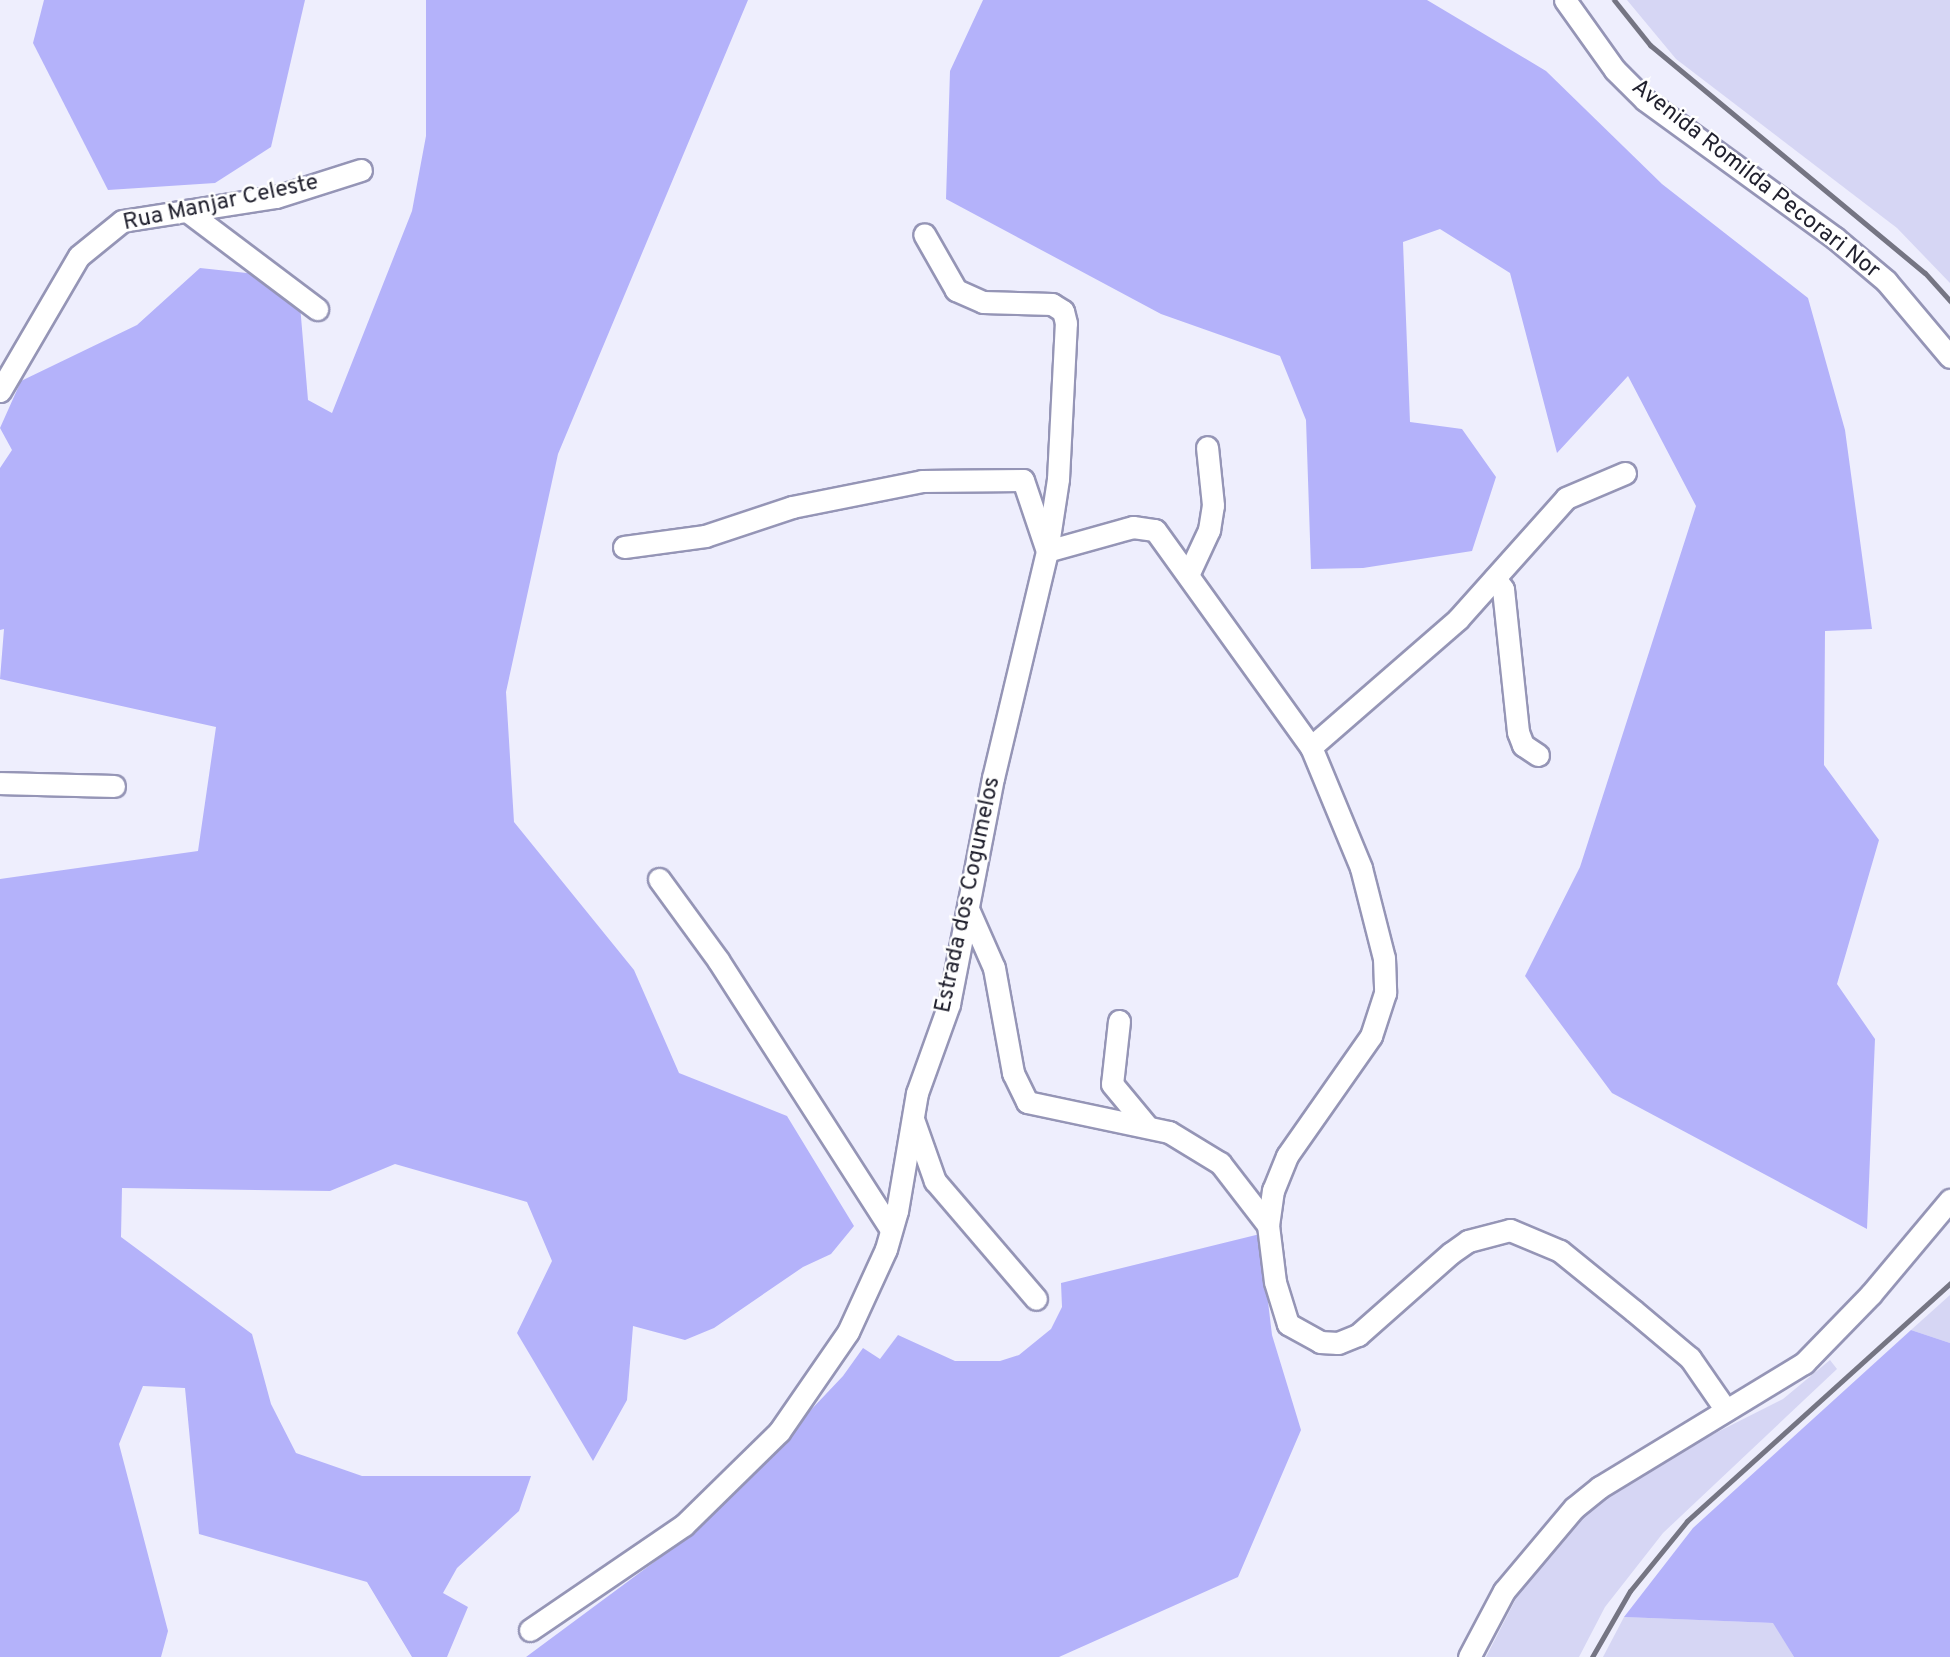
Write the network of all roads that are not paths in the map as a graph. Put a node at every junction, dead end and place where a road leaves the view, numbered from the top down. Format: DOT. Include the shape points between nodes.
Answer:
graph roads {
  1 [pos="1565,0"];
  2 [pos="361,170"];
  3 [pos="187,211"];
  4 [pos="924,234"];
  5 [pos="317,309"];
  6 [pos="1950,358"];
  7 [pos="0,391"];
  8 [pos="1207,447"];
  9 [pos="1625,473"];
  10 [pos="624,547"];
  11 [pos="1047,551"];
  12 [pos="1188,575"];
  13 [pos="1495,578"];
  14 [pos="1311,747"];
  15 [pos="1538,755"];
  16 [pos="0,783"];
  17 [pos="114,786"];
  18 [pos="659,879"];
  19 [pos="968,909"];
  20 [pos="1119,1021"];
  21 [pos="912,1117"];
  22 [pos="1146,1125"];
  23 [pos="1950,1200"];
  24 [pos="1268,1225"];
  25 [pos="891,1229"];
  26 [pos="1036,1299"];
  27 [pos="1727,1410"];
  28 [pos="530,1630"];
  29 [pos="1469,1657"];
  1 -- 6 [label="street, Avenida Romilda Pecorari Nor" via="1615,70 1645,100 1845,246 1904,300"];
  2 -- 3 [label="street, Rua Manjar Celeste" via="276,197"];
  3 -- 5 [label="street"];
  3 -- 7 [label="street, Rua Manjar Celeste" via="122,221 99,236 73,266"];
  4 -- 11 [label="street, Estrada dos Cogumelos" via="946,279 971,299 1052,304 1063,311 1058,479"];
  8 -- 12 [label="street" via="1213,505 1209,530"];
  9 -- 13 [label="street" via="1566,498"];
  10 -- 11 [label="street" via="705,536 792,507 922,481 1023,480"];
  11 -- 12 [label="street" via="1123,529 1148,527 1161,537"];
  11 -- 19 [label="street, Estrada dos Cogumelos" via="993,778"];
  12 -- 14 [label="street"];
  13 -- 14 [label="street" via="1425,651"];
  13 -- 15 [label="street" via="1503,589 1518,732 1523,745"];
  14 -- 24 [label="street" via="1361,868 1384,958 1385,993 1371,1036 1287,1156 1273,1191"];
  16 -- 17 [label="street"];
  18 -- 25 [label="street" via="718,960"];
  19 -- 21 [label="street, Estrada dos Cogumelos" via="948,1004 921,1076"];
  19 -- 22 [label="street" via="994,968 1013,1073 1027,1102"];
  20 -- 22 [label="street" via="1112,1084"];
  21 -- 25 [label="street, Estrada dos Cogumelos"];
  21 -- 26 [label="street" via="935,1181"];
  22 -- 24 [label="street" via="1169,1132 1220,1163"];
  23 -- 27 [label="street" via="1871,1294 1804,1363"];
  24 -- 27 [label="street" via="1280,1307 1288,1324 1305,1337 1338,1343 1358,1335 1468,1241 1510,1230 1560,1251 1653,1327 1690,1358"];
  25 -- 28 [label="street, Estrada dos Cogumelos" via="866,1297 831,1363 764,1449 704,1509 653,1549"];
  27 -- 29 [label="street" via="1574,1508 1504,1591"];
}
